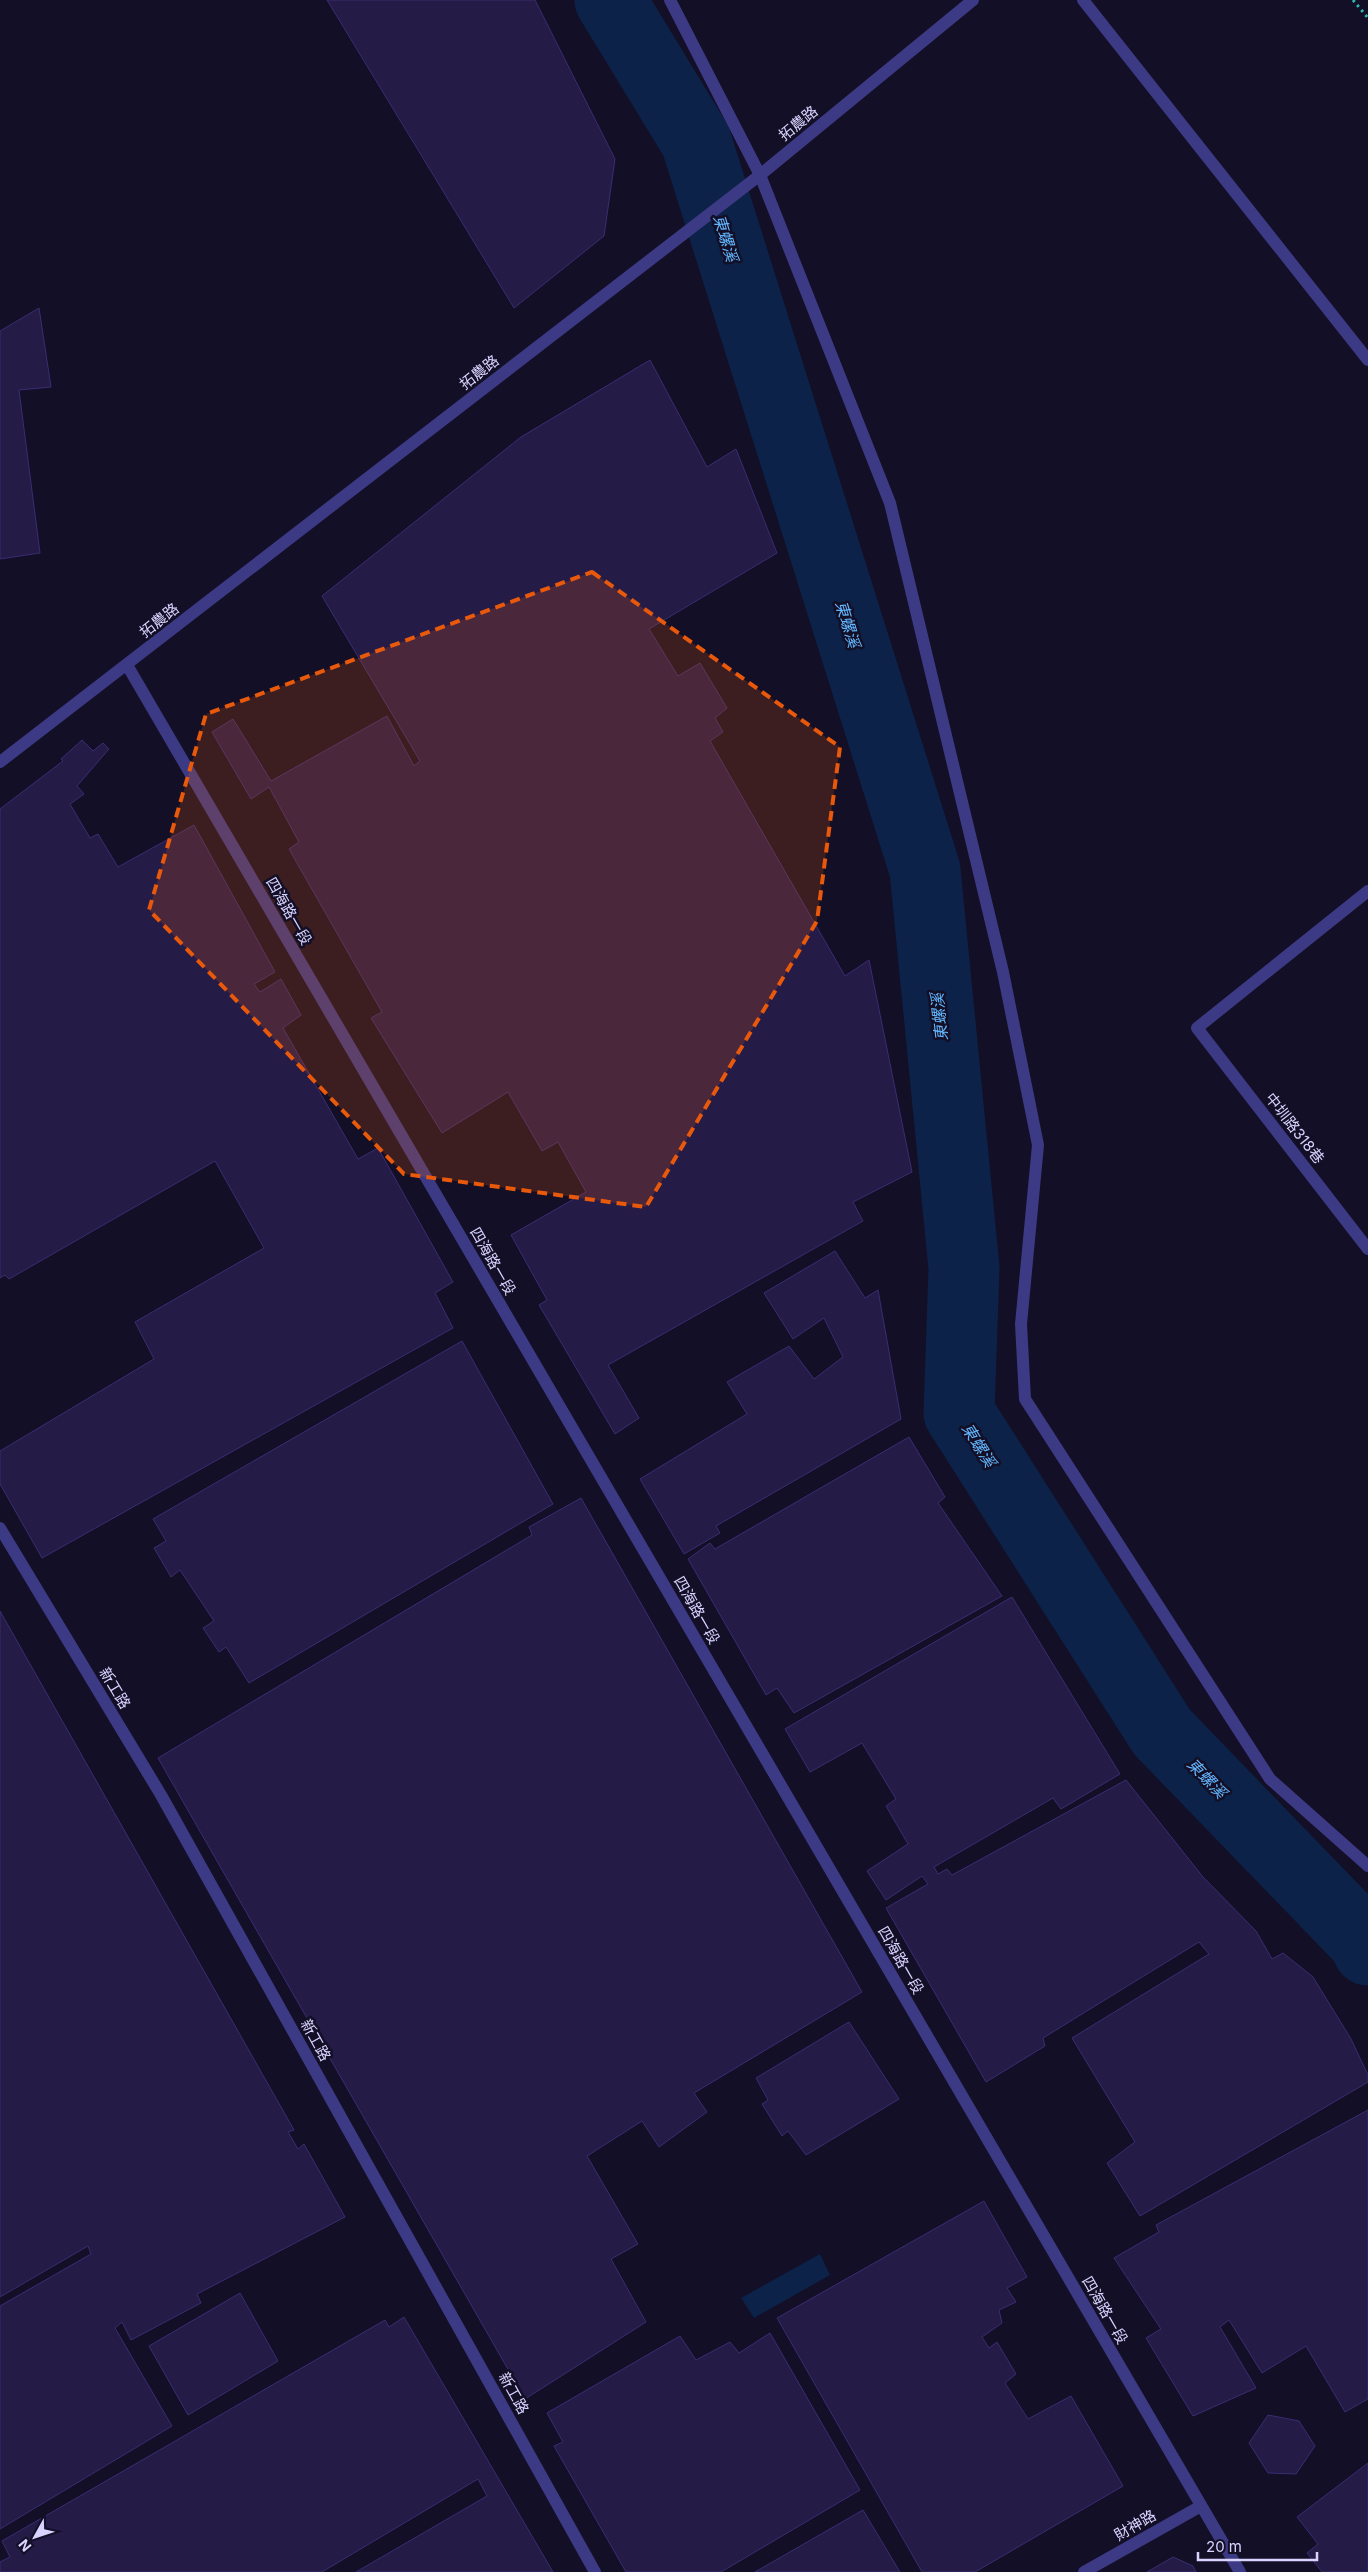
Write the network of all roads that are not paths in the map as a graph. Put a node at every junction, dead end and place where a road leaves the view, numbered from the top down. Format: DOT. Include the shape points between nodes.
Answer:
graph roads {
  1 [pos="670,0"];
  2 [pos="972,0"];
  3 [pos="1083,0"];
  4 [pos="760,175"];
  5 [pos="1368,360"];
  6 [pos="127,665"];
  7 [pos="0,762"];
  8 [pos="1368,891"];
  9 [pos="1368,1249"];
  10 [pos="0,1528"];
  11 [pos="1368,1866"];
  12 [pos="1201,2506"];
  13 [pos="595,2572"];
  14 [pos="1084,2572"];
  15 [pos="1240,2572"];
  1 -- 4 [label="street"];
  2 -- 4 [label="street, 拓農路"];
  3 -- 5 [label="street"];
  4 -- 6 [label="street, 拓農路"];
  4 -- 11 [label="street" via="890,503 1004,972 1038,1145 1021,1324 1025,1399 1270,1779"];
  6 -- 7 [label="street, 拓農路"];
  6 -- 12 [label="street, 四海路一段"];
  8 -- 9 [label="street, 中圳路318巷" via="1197,1028"];
  10 -- 13 [label="street, 新工路" via="161,1795"];
  12 -- 14 [label="street, 財神路"];
  12 -- 15 [label="street, 四海路一段"];
}
